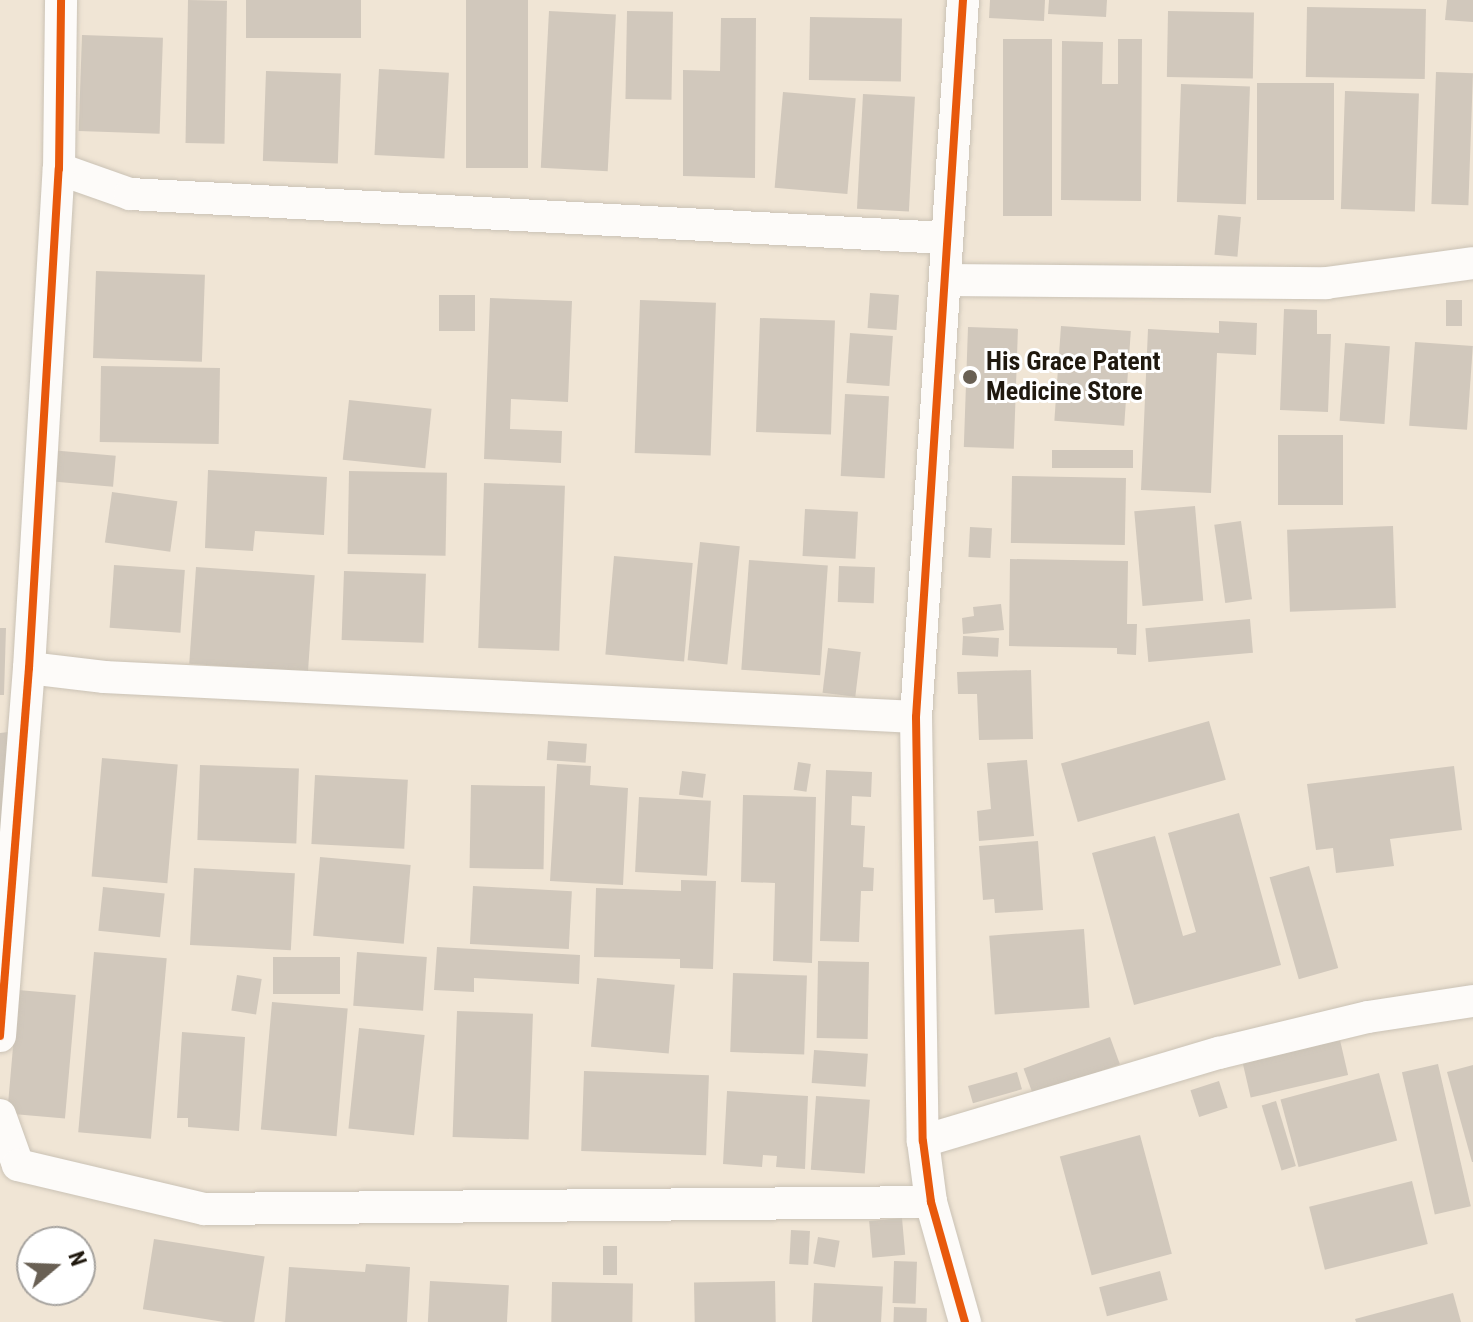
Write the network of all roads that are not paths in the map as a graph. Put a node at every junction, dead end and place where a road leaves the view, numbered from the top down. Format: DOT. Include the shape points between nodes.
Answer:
graph roads {
  1 [pos="61,0"];
  2 [pos="963,0"];
  3 [pos="59,169"];
  4 [pos="945,238"];
  5 [pos="1473,263"];
  6 [pos="945,280"];
  7 [pos="29,668"];
  8 [pos="916,717"];
  9 [pos="1473,1001"];
  10 [pos="0,1036"];
  11 [pos="0,1115"];
  12 [pos="923,1141"];
  13 [pos="931,1202"];
  14 [pos="965,1322"];
  1 -- 3 [label="street"];
  2 -- 4 [label="street"];
  3 -- 4 [label="street" via="130,194"];
  3 -- 7 [label="street"];
  4 -- 6 [label="street"];
  5 -- 6 [label="street" via="1326,283"];
  6 -- 8 [label="street"];
  7 -- 8 [label="street" via="104,677"];
  7 -- 10 [label="street"];
  8 -- 12 [label="street"];
  9 -- 12 [label="street" via="1368,1017 1219,1053"];
  11 -- 13 [label="street" via="18,1165 204,1209"];
  12 -- 13 [label="street"];
  13 -- 14 [label="street"];
}
